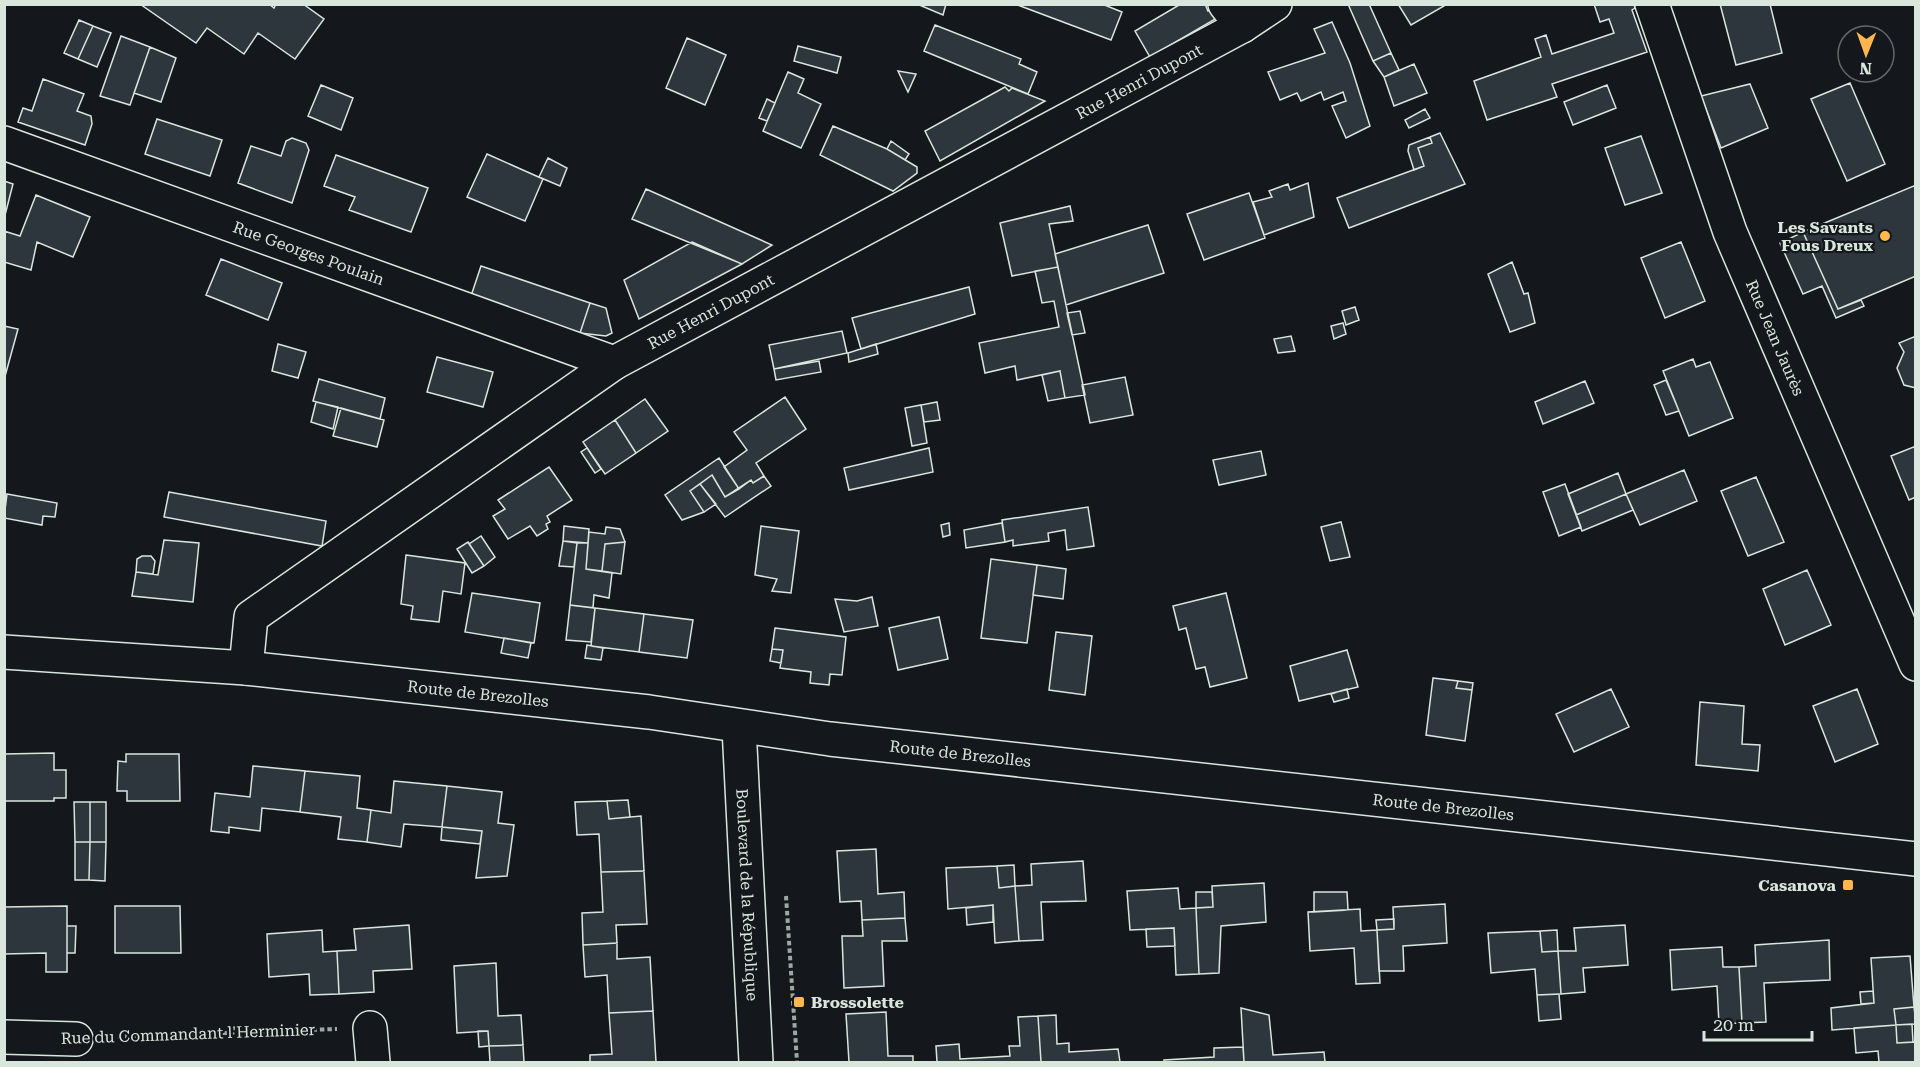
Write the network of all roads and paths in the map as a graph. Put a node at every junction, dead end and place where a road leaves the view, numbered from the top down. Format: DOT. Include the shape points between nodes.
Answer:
graph roads {
  1 [pos="1275,4"];
  2 [pos="1652,4"];
  3 [pos="1234,15"];
  4 [pos="4,144"];
  5 [pos="614,363"];
  6 [pos="4,652"];
  7 [pos="1916,664"];
  8 [pos="246,668"];
  9 [pos="739,727"];
  10 [pos="1916,859"];
  11 [pos="370,1028"];
  12 [pos="4,1037"];
  13 [pos="76,1039"];
  14 [pos="373,1062"];
  15 [pos="756,1062"];
  1 -- 3 [label="street, Rue Henri Dupont"];
  2 -- 7 [label="street, Rue Jean Jaurès" via="1730,232"];
  3 -- 5 [label="street, Rue Henri Dupont"];
  4 -- 5 [label="street, Rue Georges Poulain"];
  5 -- 8 [label="street, Rue Henri Dupont" via="251,617"];
  6 -- 8 [label="street, Route de Brezolles"];
  8 -- 9 [label="street, Route de Brezolles" via="649,712"];
  9 -- 10 [label="street, Route de Brezolles"];
  9 -- 15 [label="street, Boulevard de la République"];
  11 -- 13 [label="path, Rue du Commandant l'Herminier"];
  11 -- 14 [label="street"];
  12 -- 13 [label="street, Rue du Commandant l'Herminier"];
}
